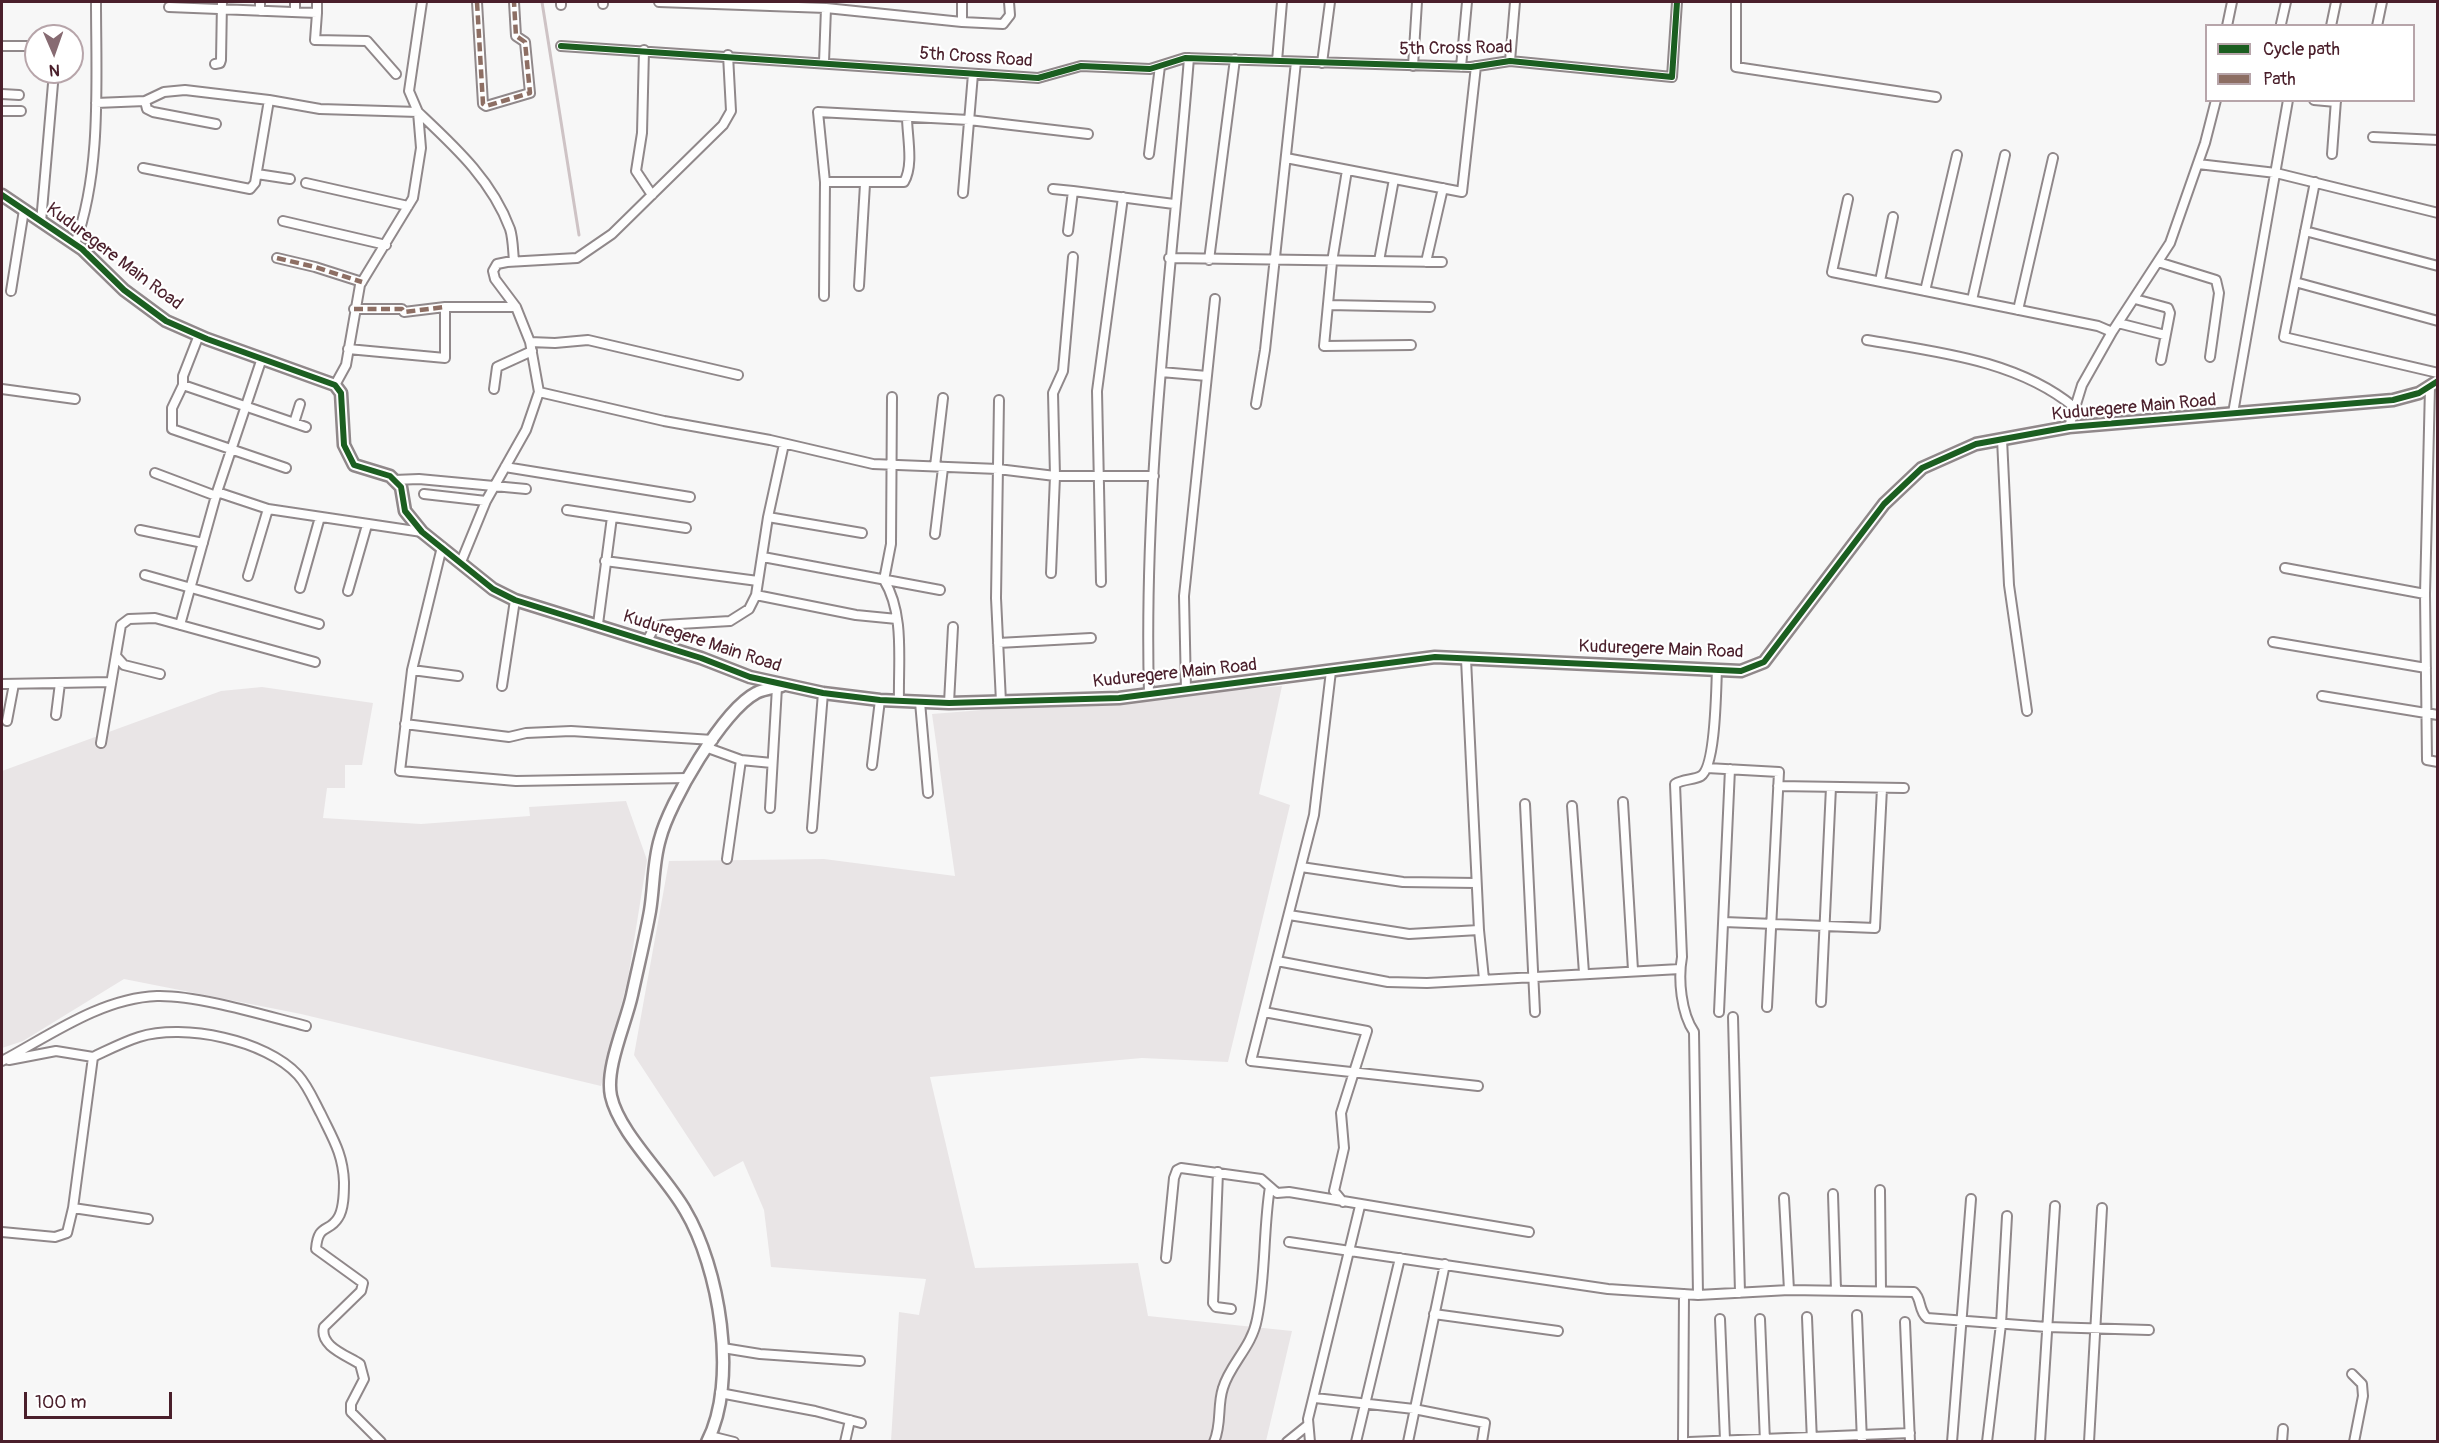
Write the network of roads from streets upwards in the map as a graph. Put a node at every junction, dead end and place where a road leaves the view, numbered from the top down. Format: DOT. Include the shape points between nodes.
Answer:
graph roads {
  1 [pos="96,2"];
  2 [pos="260,2"];
  3 [pos="295,2"];
  4 [pos="317,2"];
  5 [pos="422,2"];
  6 [pos="477,2"];
  7 [pos="513,2"];
  8 [pos="659,2"];
  9 [pos="962,2"];
  10 [pos="1009,2"];
  11 [pos="1282,2"];
  12 [pos="1330,2"];
  13 [pos="1417,2"];
  14 [pos="1467,2"];
  15 [pos="1515,2"];
  16 [pos="1677,2"];
  17 [pos="1736,2"];
  18 [pos="2232,2"];
  19 [pos="2286,2"];
  20 [pos="2336,2"];
  21 [pos="2382,2"];
  22 [pos="717,3"];
  23 [pos="768,3"];
  24 [pos="184,5"];
  25 [pos="222,5"];
  26 [pos="169,7"];
  27 [pos="826,8"];
  28 [pos="260,11"];
  29 [pos="295,12"];
  30 [pos="317,13"];
  31 [pos="962,22"];
  32 [pos="2228,24"];
  33 [pos="2282,24"];
  34 [pos="2331,24"];
  35 [pos="2377,24"];
  36 [pos="2,46"];
  37 [pos="24,46"];
  38 [pos="561,46"];
  39 [pos="644,50"];
  40 [pos="728,55"];
  41 [pos="1189,58"];
  42 [pos="1236,59"];
  43 [pos="1277,61"];
  44 [pos="1510,61"];
  45 [pos="824,62"];
  46 [pos="1296,62"];
  47 [pos="1322,63"];
  48 [pos="215,64"];
  49 [pos="1160,66"];
  50 [pos="1413,66"];
  51 [pos="1476,66"];
  52 [pos="1461,67"];
  53 [pos="396,74"];
  54 [pos="973,74"];
  55 [pos="53,84"];
  56 [pos="2,94"];
  57 [pos="19,95"];
  58 [pos="1936,97"];
  59 [pos="269,100"];
  60 [pos="145,101"];
  61 [pos="2215,102"];
  62 [pos="2288,102"];
  63 [pos="2336,102"];
  64 [pos="96,103"];
  65 [pos="2,111"];
  66 [pos="21,111"];
  67 [pos="418,112"];
  68 [pos="907,117"];
  69 [pos="969,120"];
  70 [pos="216,124"];
  71 [pos="1088,134"];
  72 [pos="2373,137"];
  73 [pos="2438,140"];
  74 [pos="1149,154"];
  75 [pos="2332,154"];
  76 [pos="1957,155"];
  77 [pos="2005,155"];
  78 [pos="1286,158"];
  79 [pos="2053,158"];
  80 [pos="2198,164"];
  81 [pos="143,168"];
  82 [pos="1347,170"];
  83 [pos="2276,173"];
  84 [pos="257,174"];
  85 [pos="290,179"];
  86 [pos="1394,179"];
  87 [pos="825,182"];
  88 [pos="2315,182"];
  89 [pos="306,183"];
  90 [pos="865,184"];
  91 [pos="1443,188"];
  92 [pos="1053,189"];
  93 [pos="1073,191"];
  94 [pos="963,193"];
  95 [pos="2,195"];
  96 [pos="652,195"];
  97 [pos="1123,197"];
  98 [pos="1848,199"];
  99 [pos="1174,204"];
  100 [pos="408,206"];
  101 [pos="24,210"];
  102 [pos="2438,213"];
  103 [pos="1893,217"];
  104 [pos="283,221"];
  105 [pos="42,222"];
  106 [pos="1068,231"];
  107 [pos="2305,231"];
  108 [pos="75,244"];
  109 [pos="386,245"];
  110 [pos="1073,257"];
  111 [pos="277,258"];
  112 [pos="1169,258"];
  113 [pos="1209,260"];
  114 [pos="1275,260"];
  115 [pos="514,261"];
  116 [pos="1379,261"];
  117 [pos="1332,262"];
  118 [pos="1426,262"];
  119 [pos="1442,262"];
  120 [pos="2158,262"];
  121 [pos="2438,266"];
  122 [pos="1880,281"];
  123 [pos="362,282"];
  124 [pos="2295,282"];
  125 [pos="859,286"];
  126 [pos="11,291"];
  127 [pos="1925,291"];
  128 [pos="824,296"];
  129 [pos="1215,299"];
  130 [pos="2135,299"];
  131 [pos="1972,300"];
  132 [pos="1328,305"];
  133 [pos="445,307"];
  134 [pos="516,307"];
  135 [pos="1430,307"];
  136 [pos="354,309"];
  137 [pos="2019,310"];
  138 [pos="2438,321"];
  139 [pos="2118,323"];
  140 [pos="2112,332"];
  141 [pos="199,335"];
  142 [pos="2165,335"];
  143 [pos="1867,340"];
  144 [pos="530,342"];
  145 [pos="1411,345"];
  146 [pos="348,349"];
  147 [pos="532,351"];
  148 [pos="2210,357"];
  149 [pos="262,358"];
  150 [pos="2162,360"];
  151 [pos="1161,372"];
  152 [pos="2438,374"];
  153 [pos="738,375"];
  154 [pos="1207,376"];
  155 [pos="2434,384"];
  156 [pos="183,385"];
  157 [pos="335,385"];
  158 [pos="494,388"];
  159 [pos="2,389"];
  160 [pos="539,392"];
  161 [pos="892,397"];
  162 [pos="943,398"];
  163 [pos="75,399"];
  164 [pos="999,400"];
  165 [pos="300,404"];
  166 [pos="1256,404"];
  167 [pos="245,407"];
  168 [pos="2074,407"];
  169 [pos="2233,413"];
  170 [pos="294,423"];
  171 [pos="306,427"];
  172 [pos="2069,427"];
  173 [pos="2002,439"];
  174 [pos="784,444"];
  175 [pos="231,451"];
  176 [pos="894,466"];
  177 [pos="505,467"];
  178 [pos="939,467"];
  179 [pos="286,468"];
  180 [pos="998,469"];
  181 [pos="155,472"];
  182 [pos="1100,474"];
  183 [pos="1056,476"];
  184 [pos="1154,476"];
  185 [pos="394,480"];
  186 [pos="496,484"];
  187 [pos="526,489"];
  188 [pos="216,494"];
  189 [pos="424,494"];
  190 [pos="690,497"];
  191 [pos="486,501"];
  192 [pos="268,509"];
  193 [pos="567,510"];
  194 [pos="320,517"];
  195 [pos="612,517"];
  196 [pos="768,517"];
  197 [pos="367,525"];
  198 [pos="686,528"];
  199 [pos="140,530"];
  200 [pos="422,532"];
  201 [pos="862,533"];
  202 [pos="935,534"];
  203 [pos="203,543"];
  204 [pos="442,547"];
  205 [pos="763,557"];
  206 [pos="605,561"];
  207 [pos="461,562"];
  208 [pos="2285,568"];
  209 [pos="1051,573"];
  210 [pos="145,575"];
  211 [pos="248,576"];
  212 [pos="884,580"];
  213 [pos="758,581"];
  214 [pos="1101,582"];
  215 [pos="190,588"];
  216 [pos="300,588"];
  217 [pos="940,590"];
  218 [pos="348,591"];
  219 [pos="2425,594"];
  220 [pos="756,595"];
  221 [pos="515,600"];
  222 [pos="897,619"];
  223 [pos="319,624"];
  224 [pos="598,624"];
  225 [pos="180,625"];
  226 [pos="953,627"];
  227 [pos="1091,638"];
  228 [pos="647,641"];
  229 [pos="2273,642"];
  230 [pos="998,643"];
  231 [pos="116,656"];
  232 [pos="1466,658"];
  233 [pos="315,662"];
  234 [pos="2426,668"];
  235 [pos="1717,669"];
  236 [pos="412,670"];
  237 [pos="1330,671"];
  238 [pos="160,674"];
  239 [pos="458,676"];
  240 [pos="111,682"];
  241 [pos="60,683"];
  242 [pos="2,684"];
  243 [pos="14,684"];
  244 [pos="502,686"];
  245 [pos="781,686"];
  246 [pos="1186,690"];
  247 [pos="823,693"];
  248 [pos="1149,694"];
  249 [pos="2322,696"];
  250 [pos="880,700"];
  251 [pos="899,701"];
  252 [pos="920,702"];
  253 [pos="1001,702"];
  254 [pos="949,703"];
  255 [pos="2027,711"];
  256 [pos="2426,713"];
  257 [pos="56,715"];
  258 [pos="2438,715"];
  259 [pos="7,721"];
  260 [pos="405,724"];
  261 [pos="101,743"];
  262 [pos="711,744"];
  263 [pos="741,760"];
  264 [pos="2438,762"];
  265 [pos="772,763"];
  266 [pos="872,765"];
  267 [pos="1707,768"];
  268 [pos="1730,769"];
  269 [pos="688,778"];
  270 [pos="1778,786"];
  271 [pos="1831,787"];
  272 [pos="1882,788"];
  273 [pos="1904,788"];
  274 [pos="928,793"];
  275 [pos="1623,802"];
  276 [pos="1525,804"];
  277 [pos="1572,806"];
  278 [pos="770,808"];
  279 [pos="812,828"];
  280 [pos="727,859"];
  281 [pos="1301,867"];
  282 [pos="1476,883"];
  283 [pos="1289,915"];
  284 [pos="1724,922"];
  285 [pos="1771,924"];
  286 [pos="1825,926"];
  287 [pos="1479,930"];
  288 [pos="1277,962"];
  289 [pos="1680,969"];
  290 [pos="1633,970"];
  291 [pos="1584,973"];
  292 [pos="1534,976"];
  293 [pos="1484,979"];
  294 [pos="1821,1002"];
  295 [pos="1767,1007"];
  296 [pos="1264,1012"];
  297 [pos="1535,1012"];
  298 [pos="1719,1012"];
  299 [pos="1733,1017"];
  300 [pos="306,1026"];
  301 [pos="93,1057"];
  302 [pos="2,1062"];
  303 [pos="1353,1072"];
  304 [pos="1478,1086"];
  305 [pos="1218,1172"];
  306 [pos="1270,1187"];
  307 [pos="1880,1190"];
  308 [pos="1833,1194"];
  309 [pos="1784,1198"];
  310 [pos="1971,1199"];
  311 [pos="1343,1202"];
  312 [pos="1360,1206"];
  313 [pos="2055,1206"];
  314 [pos="73,1208"];
  315 [pos="2102,1208"];
  316 [pos="2007,1216"];
  317 [pos="148,1219"];
  318 [pos="2,1232"];
  319 [pos="1529,1232"];
  320 [pos="1289,1242"];
  321 [pos="1351,1251"];
  322 [pos="1167,1258"];
  323 [pos="1400,1258"];
  324 [pos="1445,1264"];
  325 [pos="1789,1290"];
  326 [pos="1836,1290"];
  327 [pos="1881,1291"];
  328 [pos="1740,1293"];
  329 [pos="1684,1294"];
  330 [pos="1698,1294"];
  331 [pos="1231,1309"];
  332 [pos="1434,1314"];
  333 [pos="1857,1316"];
  334 [pos="1807,1317"];
  335 [pos="1720,1319"];
  336 [pos="1761,1319"];
  337 [pos="1905,1322"];
  338 [pos="1962,1322"];
  339 [pos="2001,1324"];
  340 [pos="2047,1327"];
  341 [pos="2095,1328"];
  342 [pos="2149,1329"];
  343 [pos="1558,1331"];
  344 [pos="723,1348"];
  345 [pos="860,1360"];
  346 [pos="2352,1374"];
  347 [pos="720,1393"];
  348 [pos="1315,1398"];
  349 [pos="1366,1404"];
  350 [pos="1414,1409"];
  351 [pos="850,1420"];
  352 [pos="861,1423"];
  353 [pos="1308,1425"];
  354 [pos="2283,1429"];
  355 [pos="1910,1437"];
  356 [pos="1812,1438"];
  357 [pos="1861,1438"];
  358 [pos="708,1439"];
  359 [pos="1725,1440"];
  360 [pos="1765,1440"];
  361 [pos="1715,1441"];
  362 [pos="381,1442"];
  363 [pos="734,1442"];
  364 [pos="846,1442"];
  365 [pos="1214,1442"];
  366 [pos="1287,1442"];
  367 [pos="1310,1442"];
  368 [pos="1356,1442"];
  369 [pos="1408,1442"];
  370 [pos="1482,1442"];
  371 [pos="1683,1442"];
  372 [pos="1689,1442"];
  373 [pos="1952,1442"];
  374 [pos="1986,1442"];
  375 [pos="2040,1442"];
  376 [pos="2089,1442"];
  377 [pos="2282,1442"];
  378 [pos="2354,1442"];
  1 -- 64 [label="street"];
  2 -- 28 [label="street"];
  3 -- 29 [label="street"];
  4 -- 30 [label="street"];
  5 -- 67 [label="street" via="410,91"];
  6 -- 7 [label="street" via="482,97 486,106 530,93 525,42 516,36"];
  8 -- 22 [label="street"];
  9 -- 31 [label="street"];
  10 -- 31 [label="street" via="1010,15 1003,24"];
  11 -- 43 [label="street"];
  12 -- 47 [label="street"];
  13 -- 50 [label="street"];
  14 -- 52 [label="street"];
  15 -- 44 [label="street"];
  16 -- 44 [label="street, 5th Cross Road" via="1672,77"];
  17 -- 58 [label="street" via="1736,67"];
  18 -- 32 [label="street"];
  19 -- 33 [label="street"];
  20 -- 34 [label="street"];
  21 -- 35 [label="street"];
  22 -- 23 [label="street"];
  23 -- 27 [label="street"];
  24 -- 25 [label="street"];
  24 -- 26 [label="street"];
  25 -- 28 [label="street"];
  25 -- 48 [label="street" via="221,60"];
  27 -- 31 [label="street"];
  27 -- 45 [label="street"];
  28 -- 29 [label="street"];
  29 -- 30 [label="street"];
  30 -- 53 [label="street" via="315,40 367,41"];
  36 -- 37 [label="street"];
  38 -- 39 [label="street, 5th Cross Road"];
  39 -- 40 [label="street, 5th Cross Road"];
  39 -- 96 [label="street" via="642,133 636,171"];
  40 -- 45 [label="street, 5th Cross Road"];
  40 -- 96 [label="street" via="731,111 723,125"];
  41 -- 42 [label="street, 5th Cross Road"];
  41 -- 49 [label="street, 5th Cross Road"];
  41 -- 99 [label="street"];
  42 -- 43 [label="street, 5th Cross Road"];
  42 -- 113 [label="street"];
  43 -- 46 [label="street, 5th Cross Road"];
  44 -- 51 [label="street, 5th Cross Road"];
  45 -- 54 [label="street, 5th Cross Road"];
  46 -- 47 [label="street, 5th Cross Road"];
  46 -- 78 [label="street"];
  47 -- 50 [label="street, 5th Cross Road"];
  49 -- 54 [label="street, 5th Cross Road" via="1081,66 1038,78"];
  49 -- 74 [label="street"];
  50 -- 52 [label="street, 5th Cross Road"];
  51 -- 52 [label="street, 5th Cross Road"];
  51 -- 91 [label="street" via="1462,192"];
  54 -- 69 [label="street"];
  55 -- 105 [label="street"];
  56 -- 57 [label="street"];
  59 -- 60 [label="street" via="185,90 164,92"];
  59 -- 67 [label="street" via="320,110"];
  59 -- 84 [label="street"];
  60 -- 64 [label="street"];
  60 -- 70 [label="street" via="147,109 153,112"];
  61 -- 80 [label="street"];
  62 -- 83 [label="street"];
  63 -- 75 [label="street"];
  64 -- 108 [label="street" via="85,215"];
  65 -- 66 [label="street"];
  67 -- 100 [label="street" via="421,148 413,198"];
  67 -- 115 [label="street" via="466,156 495,198 511,230"];
  68 -- 69 [label="street"];
  68 -- 87 [label="street" via="818,112"];
  68 -- 90 [label="street" via="908,176 904,182"];
  69 -- 71 [label="street"];
  69 -- 94 [label="street"];
  72 -- 73 [label="street"];
  76 -- 127 [label="street"];
  77 -- 131 [label="street"];
  78 -- 82 [label="street"];
  78 -- 114 [label="street"];
  79 -- 137 [label="street"];
  80 -- 83 [label="street"];
  80 -- 120 [label="street" via="2169,243"];
  81 -- 84 [label="street" via="246,189 254,186"];
  82 -- 86 [label="street"];
  82 -- 117 [label="street"];
  83 -- 88 [label="street"];
  83 -- 169 [label="street"];
  84 -- 85 [label="street"];
  86 -- 91 [label="street"];
  86 -- 116 [label="street"];
  87 -- 90 [label="street"];
  87 -- 128 [label="street"];
  88 -- 102 [label="street"];
  88 -- 107 [label="street"];
  89 -- 100 [label="street"];
  90 -- 125 [label="street"];
  91 -- 118 [label="street"];
  92 -- 93 [label="street"];
  93 -- 97 [label="street"];
  93 -- 106 [label="street"];
  95 -- 101 [label="street, Kuduregere Main Road"];
  96 -- 115 [label="street" via="612,234 577,258"];
  97 -- 99 [label="street"];
  97 -- 182 [label="street" via="1097,391"];
  98 -- 122 [label="street" via="1832,272"];
  99 -- 112 [label="street"];
  100 -- 109 [label="street"];
  101 -- 105 [label="street, Kuduregere Main Road"];
  101 -- 126 [label="street"];
  103 -- 122 [label="street"];
  104 -- 109 [label="street"];
  105 -- 108 [label="street, Kuduregere Main Road"];
  107 -- 121 [label="street"];
  107 -- 124 [label="street"];
  108 -- 141 [label="street, Kuduregere Main Road" via="124,290 166,321"];
  109 -- 123 [label="street"];
  110 -- 183 [label="street" via="1063,371 1053,393"];
  111 -- 123 [label="street"];
  112 -- 113 [label="street"];
  112 -- 151 [label="street"];
  113 -- 114 [label="street"];
  114 -- 117 [label="street"];
  114 -- 166 [label="street"];
  115 -- 134 [label="street" via="497,264 493,271"];
  116 -- 117 [label="street"];
  116 -- 118 [label="street"];
  117 -- 132 [label="street"];
  118 -- 119 [label="street"];
  120 -- 130 [label="street"];
  120 -- 148 [label="street" via="2216,280 2219,293"];
  122 -- 127 [label="street"];
  123 -- 136 [label="street"];
  124 -- 138 [label="street"];
  124 -- 152 [label="street" via="2284,337"];
  127 -- 131 [label="street"];
  129 -- 154 [label="street"];
  130 -- 139 [label="street"];
  130 -- 142 [label="street" via="2168,308"];
  131 -- 137 [label="street"];
  132 -- 135 [label="street"];
  132 -- 145 [label="street" via="1324,346"];
  133 -- 134 [label="street"];
  133 -- 136 [label="street" via="418,312"];
  133 -- 146 [label="street" via="445,358"];
  134 -- 144 [label="street"];
  136 -- 146 [label="street"];
  137 -- 140 [label="street"];
  139 -- 140 [label="street"];
  139 -- 142 [label="street"];
  140 -- 168 [label="street"];
  141 -- 149 [label="street, Kuduregere Main Road"];
  141 -- 156 [label="street"];
  142 -- 150 [label="street"];
  143 -- 168 [label="street" via="2006,369 2056,392"];
  144 -- 147 [label="street"];
  144 -- 153 [label="street" via="588,340"];
  146 -- 157 [label="street" via="346,365"];
  147 -- 158 [label="street" via="497,367"];
  147 -- 160 [label="street"];
  149 -- 157 [label="street, Kuduregere Main Road"];
  149 -- 167 [label="street"];
  151 -- 154 [label="street"];
  151 -- 184 [label="street"];
  154 -- 246 [label="street" via="1184,596"];
  155 -- 169 [label="street, Kuduregere Main Road" via="2393,400"];
  155 -- 219 [label="street"];
  156 -- 167 [label="street"];
  156 -- 175 [label="street" via="172,408 172,429"];
  157 -- 185 [label="street" via="341,393 344,445 354,465"];
  159 -- 163 [label="street"];
  160 -- 174 [label="street"];
  160 -- 177 [label="street" via="526,430"];
  161 -- 176 [label="street"];
  162 -- 178 [label="street"];
  164 -- 180 [label="street"];
  165 -- 170 [label="street"];
  167 -- 170 [label="street"];
  167 -- 175 [label="street"];
  168 -- 172 [label="street"];
  169 -- 172 [label="street, Kuduregere Main Road"];
  170 -- 171 [label="street"];
  172 -- 173 [label="street, Kuduregere Main Road"];
  173 -- 235 [label="street, Kuduregere Main Road" via="1976,444 1922,468 1884,504 1764,662 1741,670"];
  173 -- 255 [label="street" via="2009,585"];
  174 -- 176 [label="street"];
  174 -- 196 [label="street"];
  175 -- 179 [label="street"];
  175 -- 188 [label="street"];
  176 -- 178 [label="street"];
  176 -- 212 [label="street" via="891,544"];
  177 -- 186 [label="street"];
  177 -- 190 [label="street"];
  178 -- 180 [label="street"];
  178 -- 202 [label="street"];
  180 -- 183 [label="street"];
  180 -- 230 [label="street"];
  181 -- 188 [label="street"];
  182 -- 183 [label="street"];
  182 -- 184 [label="street"];
  182 -- 214 [label="street"];
  183 -- 209 [label="street"];
  184 -- 248 [label="street" via="1146,606"];
  185 -- 186 [label="street"];
  185 -- 200 [label="street, Kuduregere Main Road" via="401,487 405,511"];
  186 -- 187 [label="street"];
  186 -- 191 [label="street"];
  188 -- 192 [label="street"];
  188 -- 203 [label="street"];
  189 -- 191 [label="street"];
  191 -- 207 [label="street"];
  192 -- 194 [label="street"];
  192 -- 211 [label="street"];
  193 -- 195 [label="street"];
  194 -- 197 [label="street"];
  194 -- 216 [label="street"];
  195 -- 198 [label="street"];
  195 -- 206 [label="street"];
  196 -- 201 [label="street"];
  196 -- 205 [label="street"];
  197 -- 200 [label="street"];
  197 -- 218 [label="street"];
  199 -- 203 [label="street"];
  200 -- 204 [label="street, Kuduregere Main Road"];
  203 -- 215 [label="street"];
  204 -- 207 [label="street, Kuduregere Main Road"];
  204 -- 236 [label="street"];
  205 -- 212 [label="street"];
  205 -- 213 [label="street"];
  206 -- 213 [label="street"];
  206 -- 224 [label="street"];
  207 -- 221 [label="street, Kuduregere Main Road" via="494,589"];
  208 -- 219 [label="street"];
  210 -- 215 [label="street"];
  212 -- 217 [label="street"];
  212 -- 222 [label="street"];
  213 -- 220 [label="street"];
  215 -- 223 [label="street"];
  215 -- 225 [label="street"];
  219 -- 234 [label="street"];
  220 -- 222 [label="street"];
  220 -- 228 [label="street" via="749,609 729,621 663,625 654,628"];
  221 -- 224 [label="street, Kuduregere Main Road"];
  221 -- 244 [label="street"];
  222 -- 251 [label="street"];
  224 -- 228 [label="street, Kuduregere Main Road"];
  225 -- 231 [label="street" via="155,618 129,619 121,625"];
  225 -- 233 [label="street"];
  226 -- 254 [label="street"];
  227 -- 230 [label="street"];
  228 -- 245 [label="street, Kuduregere Main Road"];
  229 -- 234 [label="street"];
  230 -- 253 [label="street"];
  231 -- 238 [label="street" via="124,665"];
  231 -- 240 [label="street"];
  232 -- 235 [label="street, Kuduregere Main Road"];
  232 -- 237 [label="street, Kuduregere Main Road" via="1435,657"];
  232 -- 282 [label="street"];
  234 -- 256 [label="street"];
  235 -- 267 [label="street"];
  236 -- 239 [label="street"];
  236 -- 260 [label="street"];
  237 -- 246 [label="street, Kuduregere Main Road"];
  237 -- 281 [label="street" via="1314,815"];
  240 -- 241 [label="street"];
  240 -- 261 [label="street"];
  241 -- 243 [label="street"];
  241 -- 257 [label="street"];
  242 -- 243 [label="street"];
  243 -- 259 [label="street"];
  245 -- 247 [label="street, Kuduregere Main Road"];
  245 -- 262 [label="street" via="756,693 732,712"];
  245 -- 265 [label="street"];
  246 -- 248 [label="street, Kuduregere Main Road"];
  247 -- 250 [label="street, Kuduregere Main Road"];
  247 -- 279 [label="street"];
  248 -- 253 [label="street, Kuduregere Main Road"];
  249 -- 256 [label="street"];
  250 -- 251 [label="street, Kuduregere Main Road"];
  250 -- 266 [label="street"];
  251 -- 252 [label="street, Kuduregere Main Road"];
  252 -- 254 [label="street, Kuduregere Main Road"];
  252 -- 274 [label="street"];
  253 -- 254 [label="street, Kuduregere Main Road"];
  256 -- 258 [label="street"];
  256 -- 264 [label="street" via="2427,760"];
  260 -- 262 [label="street" via="509,737 526,732 571,731"];
  260 -- 269 [label="street" via="400,771 516,781"];
  262 -- 263 [label="street"];
  262 -- 269 [label="street"];
  263 -- 265 [label="street"];
  263 -- 280 [label="street"];
  265 -- 278 [label="street"];
  267 -- 268 [label="street"];
  267 -- 289 [label="street" via="1701,776 1675,784"];
  268 -- 270 [label="street" via="1779,772"];
  268 -- 284 [label="street"];
  269 -- 344 [label="street" via="660,838 650,909 612,1073 611,1096 623,1122 686,1210 712,1273"];
  270 -- 271 [label="street"];
  270 -- 285 [label="street"];
  271 -- 272 [label="street"];
  271 -- 286 [label="street"];
  272 -- 273 [label="street"];
  272 -- 286 [label="street" via="1875,928"];
  275 -- 290 [label="street"];
  276 -- 292 [label="street"];
  277 -- 291 [label="street"];
  281 -- 282 [label="street" via="1404,882"];
  281 -- 283 [label="street"];
  282 -- 287 [label="street"];
  283 -- 287 [label="street" via="1409,934"];
  283 -- 288 [label="street"];
  284 -- 285 [label="street"];
  284 -- 298 [label="street"];
  285 -- 286 [label="street"];
  285 -- 295 [label="street"];
  286 -- 294 [label="street"];
  287 -- 293 [label="street"];
  288 -- 293 [label="street" via="1388,982"];
  288 -- 296 [label="street"];
  289 -- 290 [label="street"];
  289 -- 330 [label="street" via="1686,1021 1694,1032"];
  290 -- 291 [label="street"];
  291 -- 292 [label="street"];
  292 -- 293 [label="street"];
  292 -- 297 [label="street"];
  296 -- 303 [label="street" via="1367,1031"];
  296 -- 303 [label="street" via="1251,1061"];
  299 -- 328 [label="street"];
  300 -- 302 [label="street" via="157,996 94,1012"];
  301 -- 302 [label="street" via="56,1051"];
  301 -- 314 [label="street"];
  301 -- 362 [label="street" via="141,1036 180,1033 219,1037 248,1043 277,1059 306,1086 342,1155 344,1184 337,1220 323,1228 316,1250 363,1283 361,1291 324,1327 322,1335 325,1342 360,1364 364,1379 351,1412"];
  303 -- 304 [label="street"];
  303 -- 311 [label="street" via="1341,1113 1344,1148 1334,1191"];
  305 -- 306 [label="street" via="1261,1179"];
  305 -- 322 [label="street" via="1181,1168 1174,1173"];
  305 -- 331 [label="street" via="1212,1303"];
  306 -- 311 [label="street" via="1277,1193"];
  306 -- 365 [label="street" via="1257,1319 1242,1357 1225,1382 1220,1426"];
  307 -- 327 [label="street"];
  308 -- 326 [label="street"];
  309 -- 325 [label="street"];
  310 -- 338 [label="street"];
  311 -- 312 [label="street"];
  312 -- 319 [label="street"];
  312 -- 321 [label="street"];
  313 -- 340 [label="street"];
  314 -- 317 [label="street"];
  314 -- 318 [label="street" via="67,1233 55,1237"];
  315 -- 341 [label="street"];
  316 -- 339 [label="street"];
  320 -- 321 [label="street"];
  321 -- 323 [label="street"];
  321 -- 348 [label="street"];
  323 -- 324 [label="street"];
  323 -- 349 [label="street"];
  324 -- 329 [label="street" via="1608,1289"];
  324 -- 332 [label="street"];
  325 -- 326 [label="street"];
  325 -- 328 [label="street"];
  326 -- 327 [label="street"];
  327 -- 338 [label="street" via="1914,1292 1927,1318"];
  328 -- 330 [label="street"];
  329 -- 330 [label="street"];
  329 -- 371 [label="street"];
  332 -- 343 [label="street"];
  332 -- 350 [label="street"];
  333 -- 357 [label="street"];
  334 -- 356 [label="street"];
  335 -- 359 [label="street"];
  336 -- 360 [label="street"];
  337 -- 355 [label="street"];
  338 -- 339 [label="street"];
  338 -- 373 [label="street"];
  339 -- 340 [label="street"];
  339 -- 374 [label="street"];
  340 -- 341 [label="street"];
  340 -- 375 [label="street"];
  341 -- 342 [label="street"];
  341 -- 376 [label="street"];
  344 -- 345 [label="street"];
  344 -- 347 [label="street"];
  346 -- 378 [label="street" via="2362,1384 2363,1396"];
  347 -- 351 [label="street"];
  347 -- 358 [label="street"];
  348 -- 349 [label="street"];
  348 -- 353 [label="street"];
  349 -- 350 [label="street"];
  349 -- 368 [label="street"];
  350 -- 369 [label="street"];
  350 -- 370 [label="street" via="1485,1423"];
  351 -- 352 [label="street"];
  351 -- 364 [label="street"];
  353 -- 366 [label="street"];
  353 -- 367 [label="street"];
  354 -- 377 [label="street"];
  355 -- 357 [label="street"];
  356 -- 357 [label="street"];
  356 -- 360 [label="street"];
  358 -- 363 [label="street"];
  359 -- 360 [label="street"];
  359 -- 361 [label="street"];
  361 -- 372 [label="street"];
}
